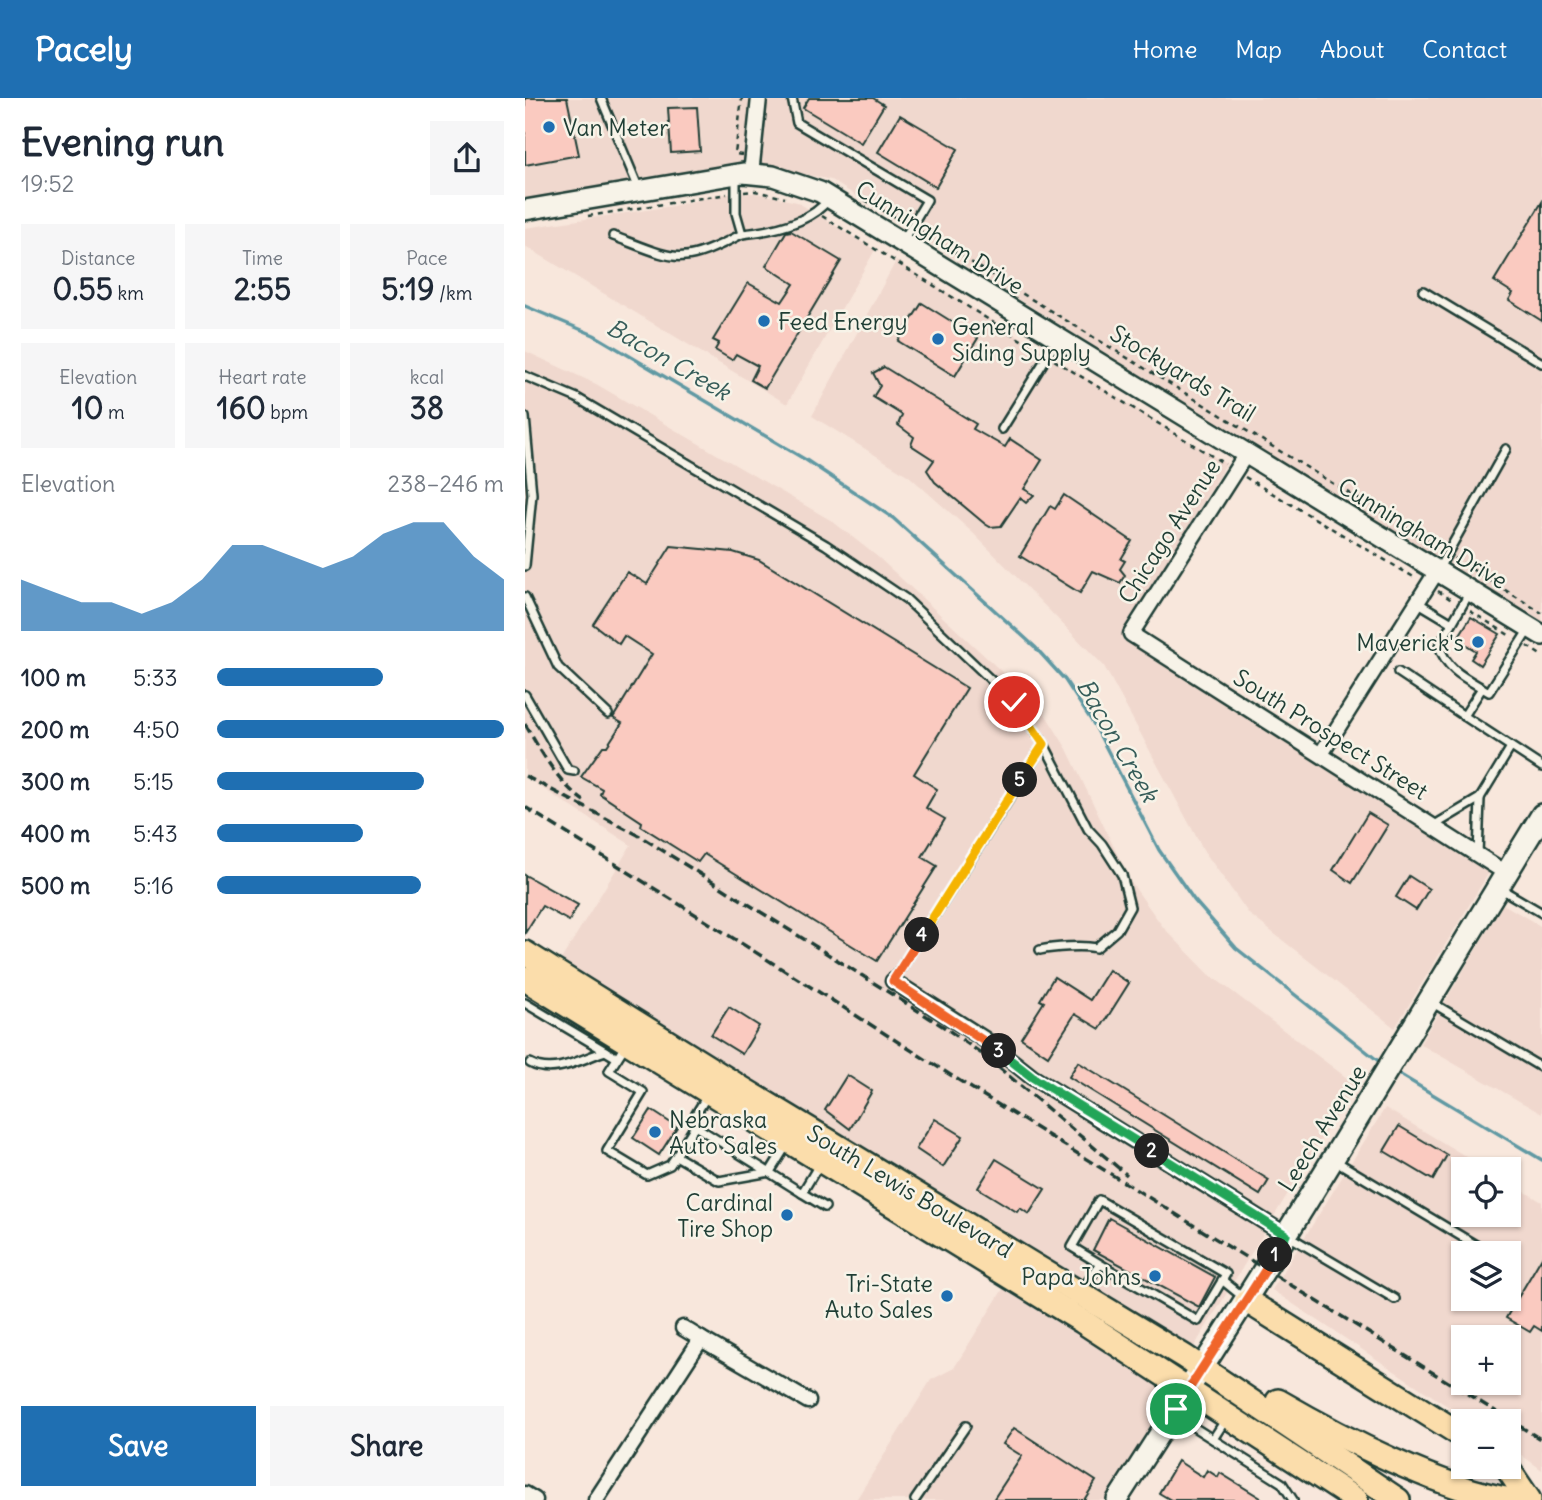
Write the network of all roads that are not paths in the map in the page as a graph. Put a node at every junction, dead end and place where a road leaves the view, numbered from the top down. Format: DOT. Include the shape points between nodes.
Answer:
graph roads {
  1 [pos="601,98"];
  2 [pos="759,98"];
  3 [pos="792,98"];
  4 [pos="746,169"];
  5 [pos="639,190"];
  6 [pos="829,198"];
  7 [pos="525,211"];
  8 [pos="742,234"];
  9 [pos="907,235"];
  10 [pos="613,236"];
  11 [pos="1423,291"];
  12 [pos="1058,338"];
  13 [pos="1542,363"];
  14 [pos="525,376"];
  15 [pos="525,416"];
  16 [pos="526,427"];
  17 [pos="1002,429"];
  18 [pos="1506,449"];
  19 [pos="1246,454"];
  20 [pos="1442,562"];
  21 [pos="525,566"];
  22 [pos="1471,591"];
  23 [pos="525,597"];
  24 [pos="1417,602"];
  25 [pos="1452,623"];
  26 [pos="1538,625"];
  27 [pos="1131,634"];
  28 [pos="1398,672"];
  29 [pos="1482,688"];
  30 [pos="525,695"];
  31 [pos="608,714"];
  32 [pos="1464,716"];
  33 [pos="1044,744"];
  34 [pos="1511,747"];
  35 [pos="1321,754"];
  36 [pos="1542,767"];
  37 [pos="574,771"];
  38 [pos="1480,798"];
  39 [pos="1542,815"];
  40 [pos="1433,826"];
  41 [pos="1478,855"];
  42 [pos="1502,880"];
  43 [pos="1542,913"];
  44 [pos="1040,950"];
  45 [pos="525,953"];
  46 [pos="525,979"];
  47 [pos="893,981"];
  48 [pos="1429,1001"];
  49 [pos="525,1003"];
  50 [pos="616,1050"];
  51 [pos="530,1063"];
  52 [pos="1542,1068"];
  53 [pos="708,1093"];
  54 [pos="695,1126"];
  55 [pos="788,1143"];
  56 [pos="676,1156"];
  57 [pos="1334,1159"];
  58 [pos="821,1162"];
  59 [pos="770,1172"];
  60 [pos="802,1193"];
  61 [pos="825,1207"];
  62 [pos="1286,1235"];
  63 [pos="1469,1241"];
  64 [pos="1100,1264"];
  65 [pos="1222,1280"];
  66 [pos="1080,1293"];
  67 [pos="1395,1299"];
  68 [pos="1247,1301"];
  69 [pos="683,1328"];
  70 [pos="701,1339"];
  71 [pos="1202,1368"];
  72 [pos="1187,1391"];
  73 [pos="809,1401"];
  74 [pos="1173,1413"];
  75 [pos="1227,1417"];
  76 [pos="966,1426"];
  77 [pos="1451,1428"];
  78 [pos="1213,1439"];
  79 [pos="1307,1468"];
  80 [pos="1515,1479"];
  81 [pos="525,1494"];
  82 [pos="1542,1499"];
  83 [pos="535,1500"];
  84 [pos="596,1500"];
  85 [pos="915,1500"];
  86 [pos="1117,1500"];
  87 [pos="1293,1500"];
  88 [pos="1339,1500"];
  89 [pos="1356,1500"];
  90 [pos="1398,1500"];
  91 [pos="1512,1500"];
  92 [pos="1529,1500"];
  93 [pos="1536,1500"];
  1 -- 5 [label="lane"];
  2 -- 4 [label="street"];
  3 -- 9 [label="lane" via="797,123 927,200"];
  4 -- 5 [label="street, Cunningham Drive"];
  4 -- 6 [label="street, Cunningham Drive"];
  4 -- 8 [label="lane" via="736,213"];
  5 -- 7 [label="street, Cunningham Drive"];
  6 -- 8 [label="lane" via="808,218"];
  6 -- 9 [label="street, Cunningham Drive"];
  8 -- 10 [label="lane" via="698,256 671,258"];
  9 -- 12 [label="street, Cunningham Drive"];
  11 -- 13 [label="lane"];
  12 -- 17 [label="lane"];
  12 -- 19 [label="street, Cunningham Drive"];
  14 -- 33 [label="lane" via="589,405 826,545 906,599 1014,702"];
  15 -- 16 [label="lane"];
  16 -- 21 [label="lane" via="531,519"];
  18 -- 20 [label="lane"];
  19 -- 20 [label="street, Cunningham Drive"];
  19 -- 27 [label="street, Chicago Avenue"];
  20 -- 22 [label="street, Cunningham Drive"];
  20 -- 24 [label="street"];
  22 -- 25 [label="lane"];
  22 -- 26 [label="street, Cunningham Drive"];
  23 -- 31 [label="lane" via="558,667"];
  24 -- 25 [label="lane"];
  24 -- 35 [label="street"];
  25 -- 29 [label="lane" via="1439,646 1446,665"];
  26 -- 29 [label="lane" via="1489,692"];
  27 -- 35 [label="street, South Prospect Street"];
  28 -- 32 [label="lane"];
  29 -- 32 [label="lane"];
  30 -- 37 [label="lane" via="568,770"];
  32 -- 34 [label="lane"];
  33 -- 44 [label="lane" via="1088,829 1122,875 1130,907 1117,930 1096,948 1084,944"];
  33 -- 47 [label="lane"];
  34 -- 36 [label="lane"];
  34 -- 38 [label="lane"];
  35 -- 40 [label="street, South Prospect Street"];
  38 -- 40 [label="lane"];
  38 -- 41 [label="lane"];
  39 -- 42 [label="main road, Leech Avenue"];
  40 -- 41 [label="street, South Prospect Street"];
  41 -- 42 [label="street, South Prospect Street"];
  42 -- 43 [label="lane"];
  42 -- 48 [label="main road, Leech Avenue"];
  45 -- 66 [label="main road, South Lewis Boulevard"];
  46 -- 50 [label="main road, South Lewis Boulevard"];
  47 -- 62 [label="street" via="984,1039 1032,1077"];
  48 -- 52 [label="lane"];
  48 -- 57 [label="main road, Leech Avenue"];
  49 -- 50 [label="lane"];
  50 -- 51 [label="lane" via="553,1069"];
  50 -- 53 [label="main road, South Lewis Boulevard"];
  50 -- 56 [label="lane" via="609,1071 643,1092 607,1151 647,1175 670,1165"];
  53 -- 54 [label="lane" via="694,1117"];
  53 -- 55 [label="main road, South Lewis Boulevard"];
  54 -- 56 [label="lane"];
  54 -- 59 [label="lane"];
  55 -- 58 [label="main road, South Lewis Boulevard"];
  55 -- 59 [label="lane"];
  56 -- 59 [label="lane" via="719,1181"];
  57 -- 62 [label="main road, Leech Avenue"];
  57 -- 63 [label="lane"];
  58 -- 60 [label="lane"];
  58 -- 72 [label="main road, South Lewis Boulevard" via="1082,1321"];
  59 -- 60 [label="lane"];
  60 -- 61 [label="lane"];
  62 -- 67 [label="lane"];
  62 -- 68 [label="main road, Leech Avenue"];
  64 -- 65 [label="lane" via="1198,1321"];
  64 -- 65 [label="lane" via="1072,1247 1099,1200 1226,1274"];
  64 -- 66 [label="lane"];
  65 -- 68 [label="lane"];
  66 -- 71 [label="main road, South Lewis Boulevard"];
  68 -- 71 [label="main road, Leech Avenue"];
  68 -- 77 [label="main road"];
  69 -- 70 [label="street"];
  70 -- 73 [label="street"];
  70 -- 84 [label="street"];
  71 -- 72 [label="main road, Leech Avenue"];
  71 -- 90 [label="main road, South Lewis Boulevard"];
  71 -- 91 [label="main road" via="1228,1373 1314,1422 1463,1489"];
  72 -- 74 [label="street, Leech Avenue"];
  72 -- 75 [label="main road, South Lewis Boulevard"];
  74 -- 78 [label="lane"];
  74 -- 86 [label="street, Leech Avenue"];
  75 -- 78 [label="lane"];
  75 -- 79 [label="main road, South Lewis Boulevard"];
  76 -- 85 [label="lane"];
  78 -- 87 [label="lane" via="1282,1483"];
  79 -- 88 [label="main road"];
  79 -- 89 [label="main road, South Lewis Boulevard"];
  80 -- 92 [label="main road"];
  81 -- 83 [label="street"];
  82 -- 93 [label="main road"];
}
